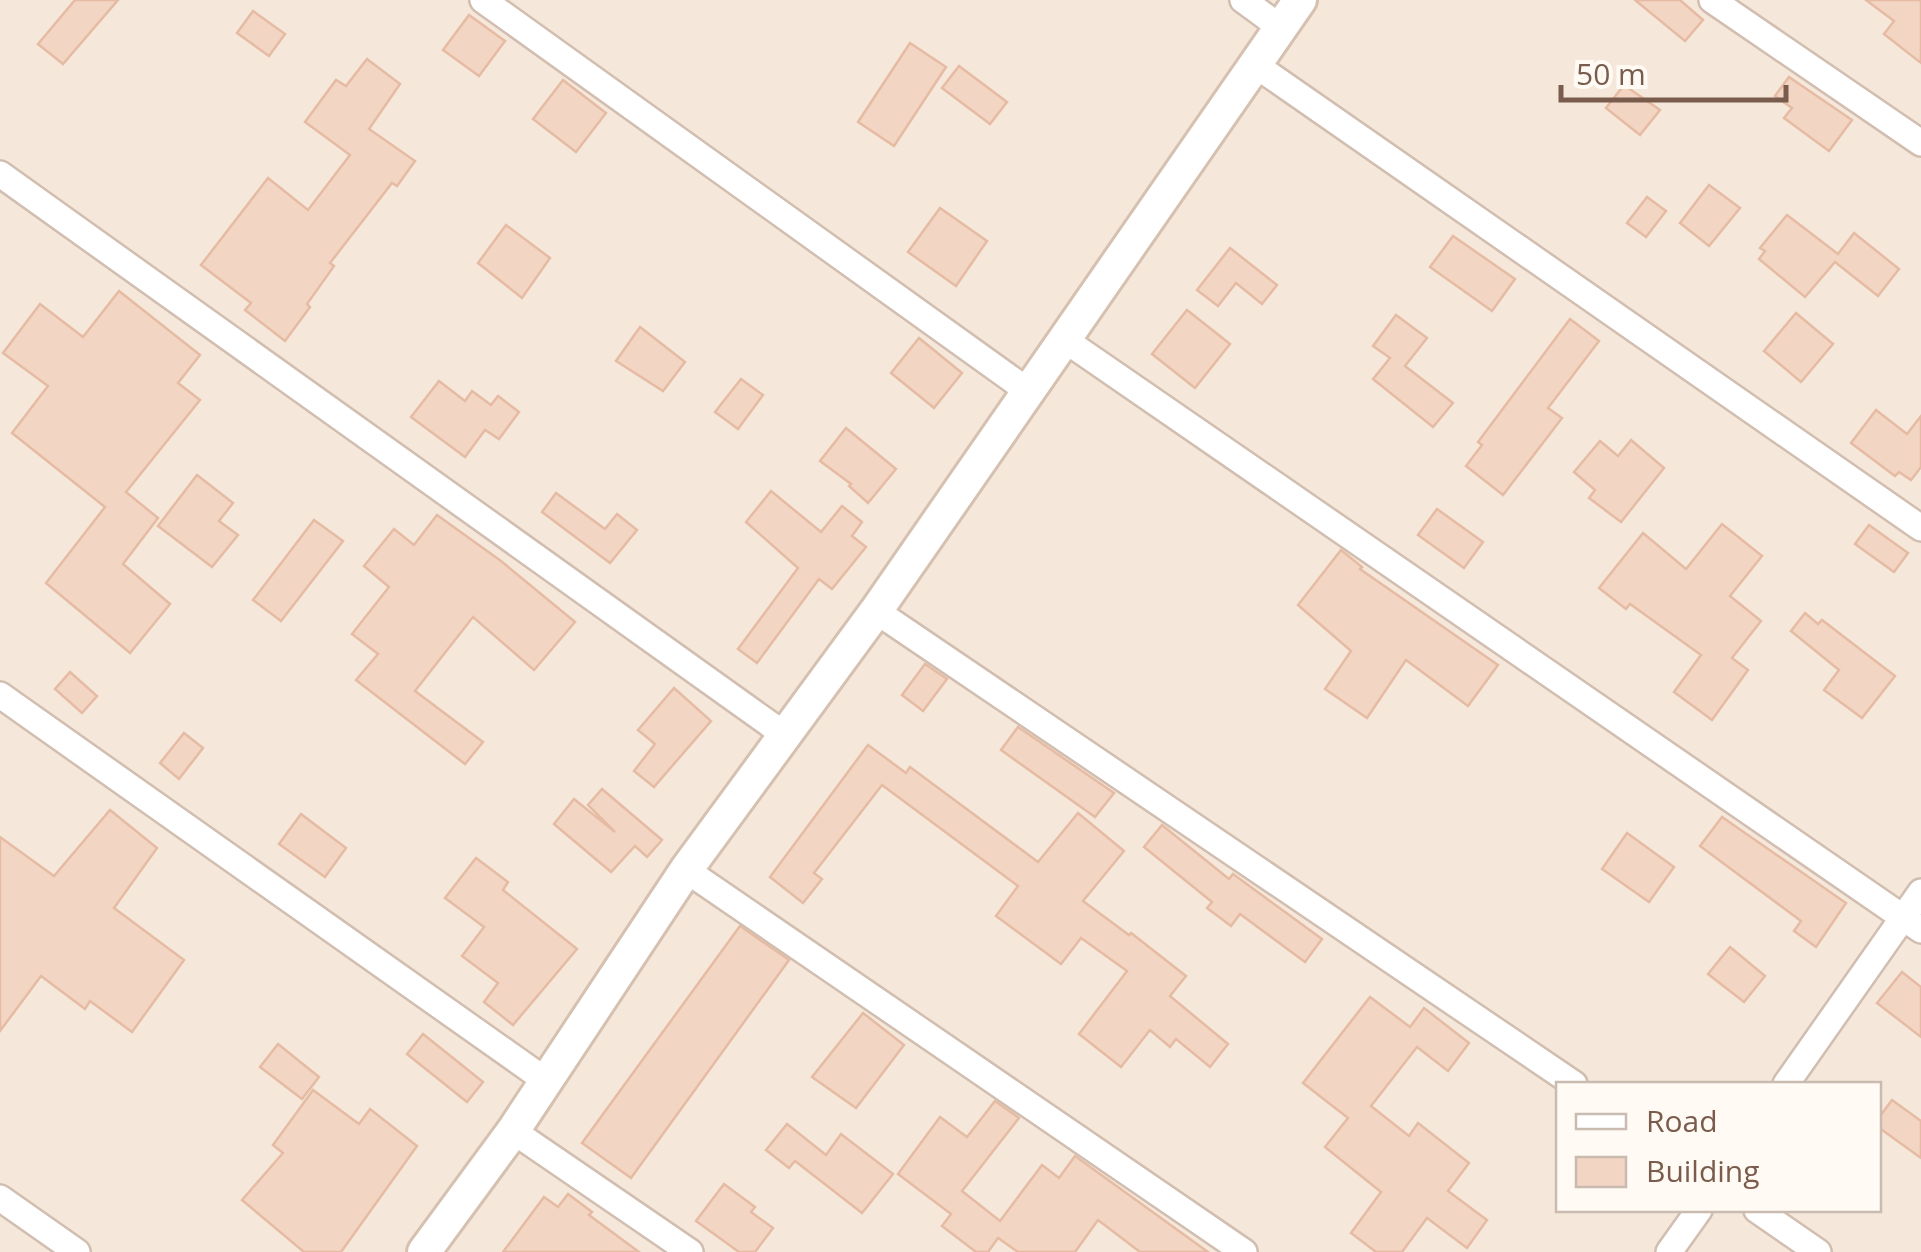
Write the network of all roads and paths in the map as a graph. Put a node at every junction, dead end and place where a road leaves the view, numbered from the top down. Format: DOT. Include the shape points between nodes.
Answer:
graph roads {
  1 [pos="483,0"];
  2 [pos="1243,0"];
  3 [pos="1300,0"];
  4 [pos="1712,0"];
  5 [pos="1280,27"];
  6 [pos="1254,64"];
  7 [pos="1921,143"];
  8 [pos="0,174"];
  9 [pos="1065,340"];
  10 [pos="1028,391"];
  11 [pos="1921,528"];
  12 [pos="876,611"];
  13 [pos="0,696"];
  14 [pos="785,735"];
  15 [pos="686,870"];
  16 [pos="1921,892"];
  17 [pos="1912,924"];
  18 [pos="545,1080"];
  19 [pos="1571,1082"];
  20 [pos="1788,1082"];
  21 [pos="514,1131"];
  22 [pos="0,1198"];
  23 [pos="1698,1212"];
  24 [pos="1761,1212"];
  25 [pos="77,1252"];
  26 [pos="424,1252"];
  27 [pos="690,1252"];
  28 [pos="1244,1252"];
  29 [pos="1669,1252"];
  30 [pos="1818,1252"];
  1 -- 10 [label="street"];
  2 -- 5 [label="street"];
  3 -- 5 [label="main road"];
  4 -- 7 [label="street"];
  5 -- 6 [label="main road"];
  6 -- 9 [label="main road"];
  6 -- 11 [label="street"];
  8 -- 14 [label="street"];
  9 -- 10 [label="main road"];
  9 -- 17 [label="street"];
  10 -- 12 [label="main road"];
  12 -- 14 [label="main road"];
  12 -- 19 [label="street"];
  13 -- 18 [label="street"];
  14 -- 15 [label="main road"];
  15 -- 18 [label="main road"];
  15 -- 28 [label="street"];
  16 -- 17 [label="street"];
  17 -- 20 [label="street"];
  18 -- 21 [label="main road"];
  21 -- 26 [label="main road"];
  21 -- 27 [label="street"];
  22 -- 25 [label="street"];
  23 -- 29 [label="street"];
  24 -- 30 [label="street"];
}
